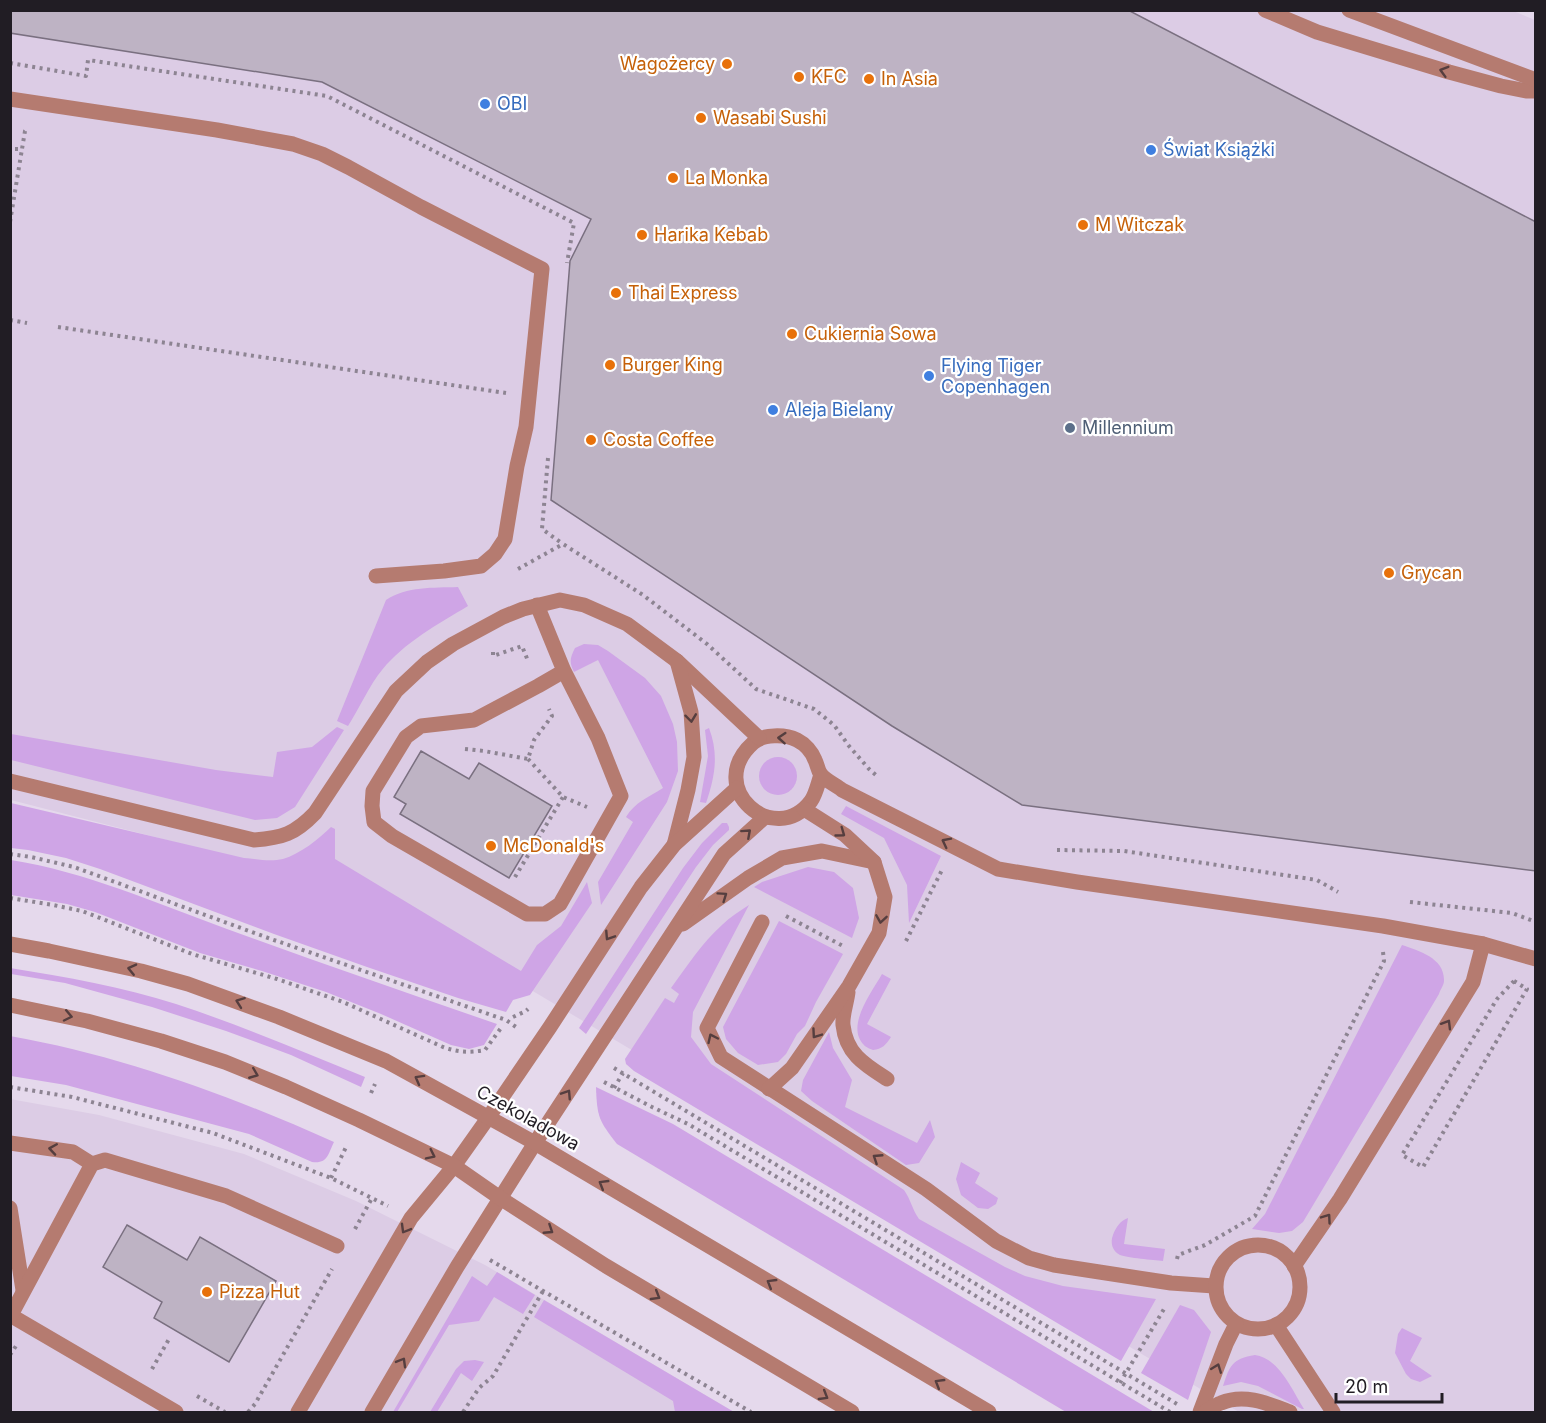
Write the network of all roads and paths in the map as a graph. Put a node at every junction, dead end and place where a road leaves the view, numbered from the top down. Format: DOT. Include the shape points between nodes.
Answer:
graph roads {
  1 [pos="1265,10"];
  2 [pos="1349,10"];
  3 [pos="10,63"];
  4 [pos="1536,80"];
  5 [pos="1536,91"];
  6 [pos="10,99"];
  7 [pos="34,128"];
  8 [pos="15,148"];
  9 [pos="22,149"];
  10 [pos="10,222"];
  11 [pos="565,272"];
  12 [pos="10,320"];
  13 [pos="27,323"];
  14 [pos="58,327"];
  15 [pos="507,393"];
  16 [pos="516,570"];
  17 [pos="376,576"];
  18 [pos="537,605"];
  19 [pos="492,648"];
  20 [pos="677,661"];
  21 [pos="529,662"];
  22 [pos="564,671"];
  23 [pos="549,709"];
  24 [pos="759,738"];
  25 [pos="462,749"];
  26 [pos="528,759"];
  27 [pos="821,775"];
  28 [pos="881,780"];
  29 [pos="10,781"];
  30 [pos="738,788"];
  31 [pos="563,797"];
  32 [pos="589,807"];
  33 [pos="804,808"];
  34 [pos="765,817"];
  35 [pos="674,845"];
  36 [pos="1054,850"];
  37 [pos="10,854"];
  38 [pos="874,862"];
  39 [pos="948,864"];
  40 [pos="513,880"];
  41 [pos="1346,896"];
  42 [pos="10,898"];
  43 [pos="1409,902"];
  44 [pos="762,922"];
  45 [pos="1536,922"];
  46 [pos="675,929"];
  47 [pos="906,941"];
  48 [pos="1381,942"];
  49 [pos="10,944"];
  50 [pos="1484,944"];
  51 [pos="1536,960"];
  52 [pos="1514,981"];
  53 [pos="849,986"];
  54 [pos="10,1005"];
  55 [pos="501,1028"];
  56 [pos="519,1029"];
  57 [pos="606,1062"];
  58 [pos="623,1073"];
  59 [pos="598,1079"];
  60 [pos="886,1079"];
  61 [pos="10,1087"];
  62 [pos="614,1088"];
  63 [pos="769,1089"];
  64 [pos="488,1118"];
  65 [pos="10,1143"];
  66 [pos="535,1143"];
  67 [pos="347,1145"];
  68 [pos="92,1164"];
  69 [pos="454,1166"];
  70 [pos="331,1178"];
  71 [pos="372,1198"];
  72 [pos="500,1198"];
  73 [pos="10,1208"];
  74 [pos="411,1218"];
  75 [pos="353,1232"];
  76 [pos="469,1249"];
  77 [pos="337,1253"];
  78 [pos="1176,1263"];
  79 [pos="1294,1266"];
  80 [pos="1214,1286"];
  81 [pos="23,1290"];
  82 [pos="543,1291"];
  83 [pos="1168,1303"];
  84 [pos="11,1315"];
  85 [pos="1236,1324"];
  86 [pos="1276,1325"];
  87 [pos="170,1339"];
  88 [pos="152,1370"];
  89 [pos="1126,1373"];
  90 [pos="1120,1383"];
  91 [pos="1182,1407"];
  92 [pos="176,1413"];
  93 [pos="248,1413"];
  94 [pos="298,1413"];
  95 [pos="372,1413"];
  96 [pos="463,1413"];
  97 [pos="751,1413"];
  98 [pos="852,1413"];
  99 [pos="989,1413"];
  100 [pos="1170,1413"];
  101 [pos="1200,1413"];
  102 [pos="1205,1413"];
  103 [pos="1290,1413"];
  104 [pos="1332,1413"];
  5 -- 1 [label="street, one-way" via="1449,72 1317,32"];
  2 -- 4 [label="street"];
  3 -- 11 [label="path" via="86,76 88,60 327,96 574,223"];
  6 -- 17 [label="street" via="293,144 348,167 542,269 526,427 505,539 481,566"];
  7 -- 9 [label="path" via="25,131"];
  8 -- 9 [label="path"];
  9 -- 10 [label="path"];
  12 -- 13 [label="path"];
  14 -- 15 [label="path"];
  16 -- 28 [label="path" via="563,544 643,595 707,644 756,689 814,709 834,724"];
  18 -- 20 [label="street" via="560,600 584,605 627,624"];
  18 -- 22 [label="street"];
  18 -- 29 [label="street" via="503,617 427,662 396,692 315,813 303,826 274,839 254,840"];
  19 -- 21 [label="path" via="494,656 522,646"];
  20 -- 24 [label="street"];
  20 -- 35 [label="street, one-way" via="690,712 694,757"];
  22 -- 22 [label="street" via="474,720 421,726 406,737 373,791 374,822 527,914 544,914 560,904 621,796 598,738"];
  23 -- 26 [label="path" via="552,716 534,740"];
  27 -- 24 [label="street, one-way" via="815,759 796,740 784,736"];
  24 -- 30 [label="street" via="739,761"];
  25 -- 26 [label="path"];
  26 -- 31 [label="path"];
  27 -- 33 [label="street" via="813,798"];
  50 -- 27 [label="street, one-way" via="998,870 842,790"];
  30 -- 34 [label="street" via="743,801"];
  30 -- 35 [label="street"];
  31 -- 32 [label="path"];
  31 -- 40 [label="path"];
  33 -- 34 [label="street" via="793,815"];
  33 -- 38 [label="street, one-way" via="845,835"];
  46 -- 34 [label="street, one-way" via="724,854"];
  35 -- 64 [label="street, one-way" via="641,887"];
  36 -- 41 [label="path" via="1124,851 1317,880"];
  37 -- 56 [label="path" via="74,867 506,1020"];
  46 -- 38 [label="street, one-way" via="782,858 822,852"];
  38 -- 53 [label="street, one-way" via="885,897 879,933"];
  39 -- 47 [label="path" via="942,868"];
  42 -- 55 [label="path" via="92,915 192,954 343,1002 454,1051 485,1050"];
  43 -- 45 [label="path" via="1512,913"];
  63 -- 44 [label="street, one-way" via="721,1057 707,1028"];
  66 -- 46 [label="street, one-way"];
  48 -- 78 [label="path" via="1384,961 1255,1216 1205,1245 1178,1255"];
  64 -- 49 [label="street, Czekoladowa, one-way" via="386,1061 219,994 141,971"];
  50 -- 51 [label="street"];
  79 -- 50 [label="street, one-way" via="1340,1199 1473,982"];
  52 -- 52 [label="path" via="1497,999 1402,1155 1423,1167 1527,989"];
  53 -- 60 [label="street" via="843,1024 850,1050"];
  53 -- 63 [label="street, one-way" via="792,1068"];
  54 -- 69 [label="street, one-way" via="87,1021 225,1062 338,1110"];
  57 -- 58 [label="path"];
  58 -- 62 [label="path"];
  58 -- 89 [label="path"];
  59 -- 62 [label="path"];
  61 -- 70 [label="path" via="72,1097 213,1133"];
  62 -- 90 [label="path" via="688,1124"];
  80 -- 63 [label="street, one-way" via="1172,1283 1029,1258 996,1241 926,1189"];
  64 -- 66 [label="street, Czekoladowa"];
  64 -- 69 [label="street"];
  68 -- 65 [label="street, one-way" via="73,1152"];
  66 -- 72 [label="street"];
  99 -- 66 [label="street, Czekoladowa, one-way"];
  67 -- 70 [label="path"];
  68 -- 77 [label="street" via="105,1160 226,1196"];
  68 -- 81 [label="street"];
  69 -- 72 [label="street"];
  69 -- 74 [label="street"];
  70 -- 71 [label="path"];
  71 -- 74 [label="path"];
  71 -- 75 [label="path"];
  72 -- 76 [label="street"];
  72 -- 98 [label="street, one-way"];
  73 -- 81 [label="street"];
  74 -- 94 [label="street, one-way"];
  76 -- 82 [label="path"];
  95 -- 76 [label="street, one-way"];
  77 -- 93 [label="path"];
  79 -- 80 [label="street" via="1271,1247 1243,1248 1221,1266"];
  79 -- 86 [label="street" via="1299,1278 1296,1306"];
  80 -- 85 [label="street" via="1220,1307"];
  81 -- 84 [label="street"];
  82 -- 96 [label="path" via="493,1376 479,1388"];
  82 -- 97 [label="path"];
  83 -- 89 [label="path"];
  84 -- 92 [label="street"];
  85 -- 86 [label="street" via="1252,1329"];
  101 -- 85 [label="street, one-way"];
  86 -- 104 [label="street"];
  87 -- 88 [label="path"];
  89 -- 90 [label="path"];
  89 -- 91 [label="path"];
  90 -- 100 [label="path"];
  102 -- 103 [label="street" via="1234,1399 1268,1403"];
}
